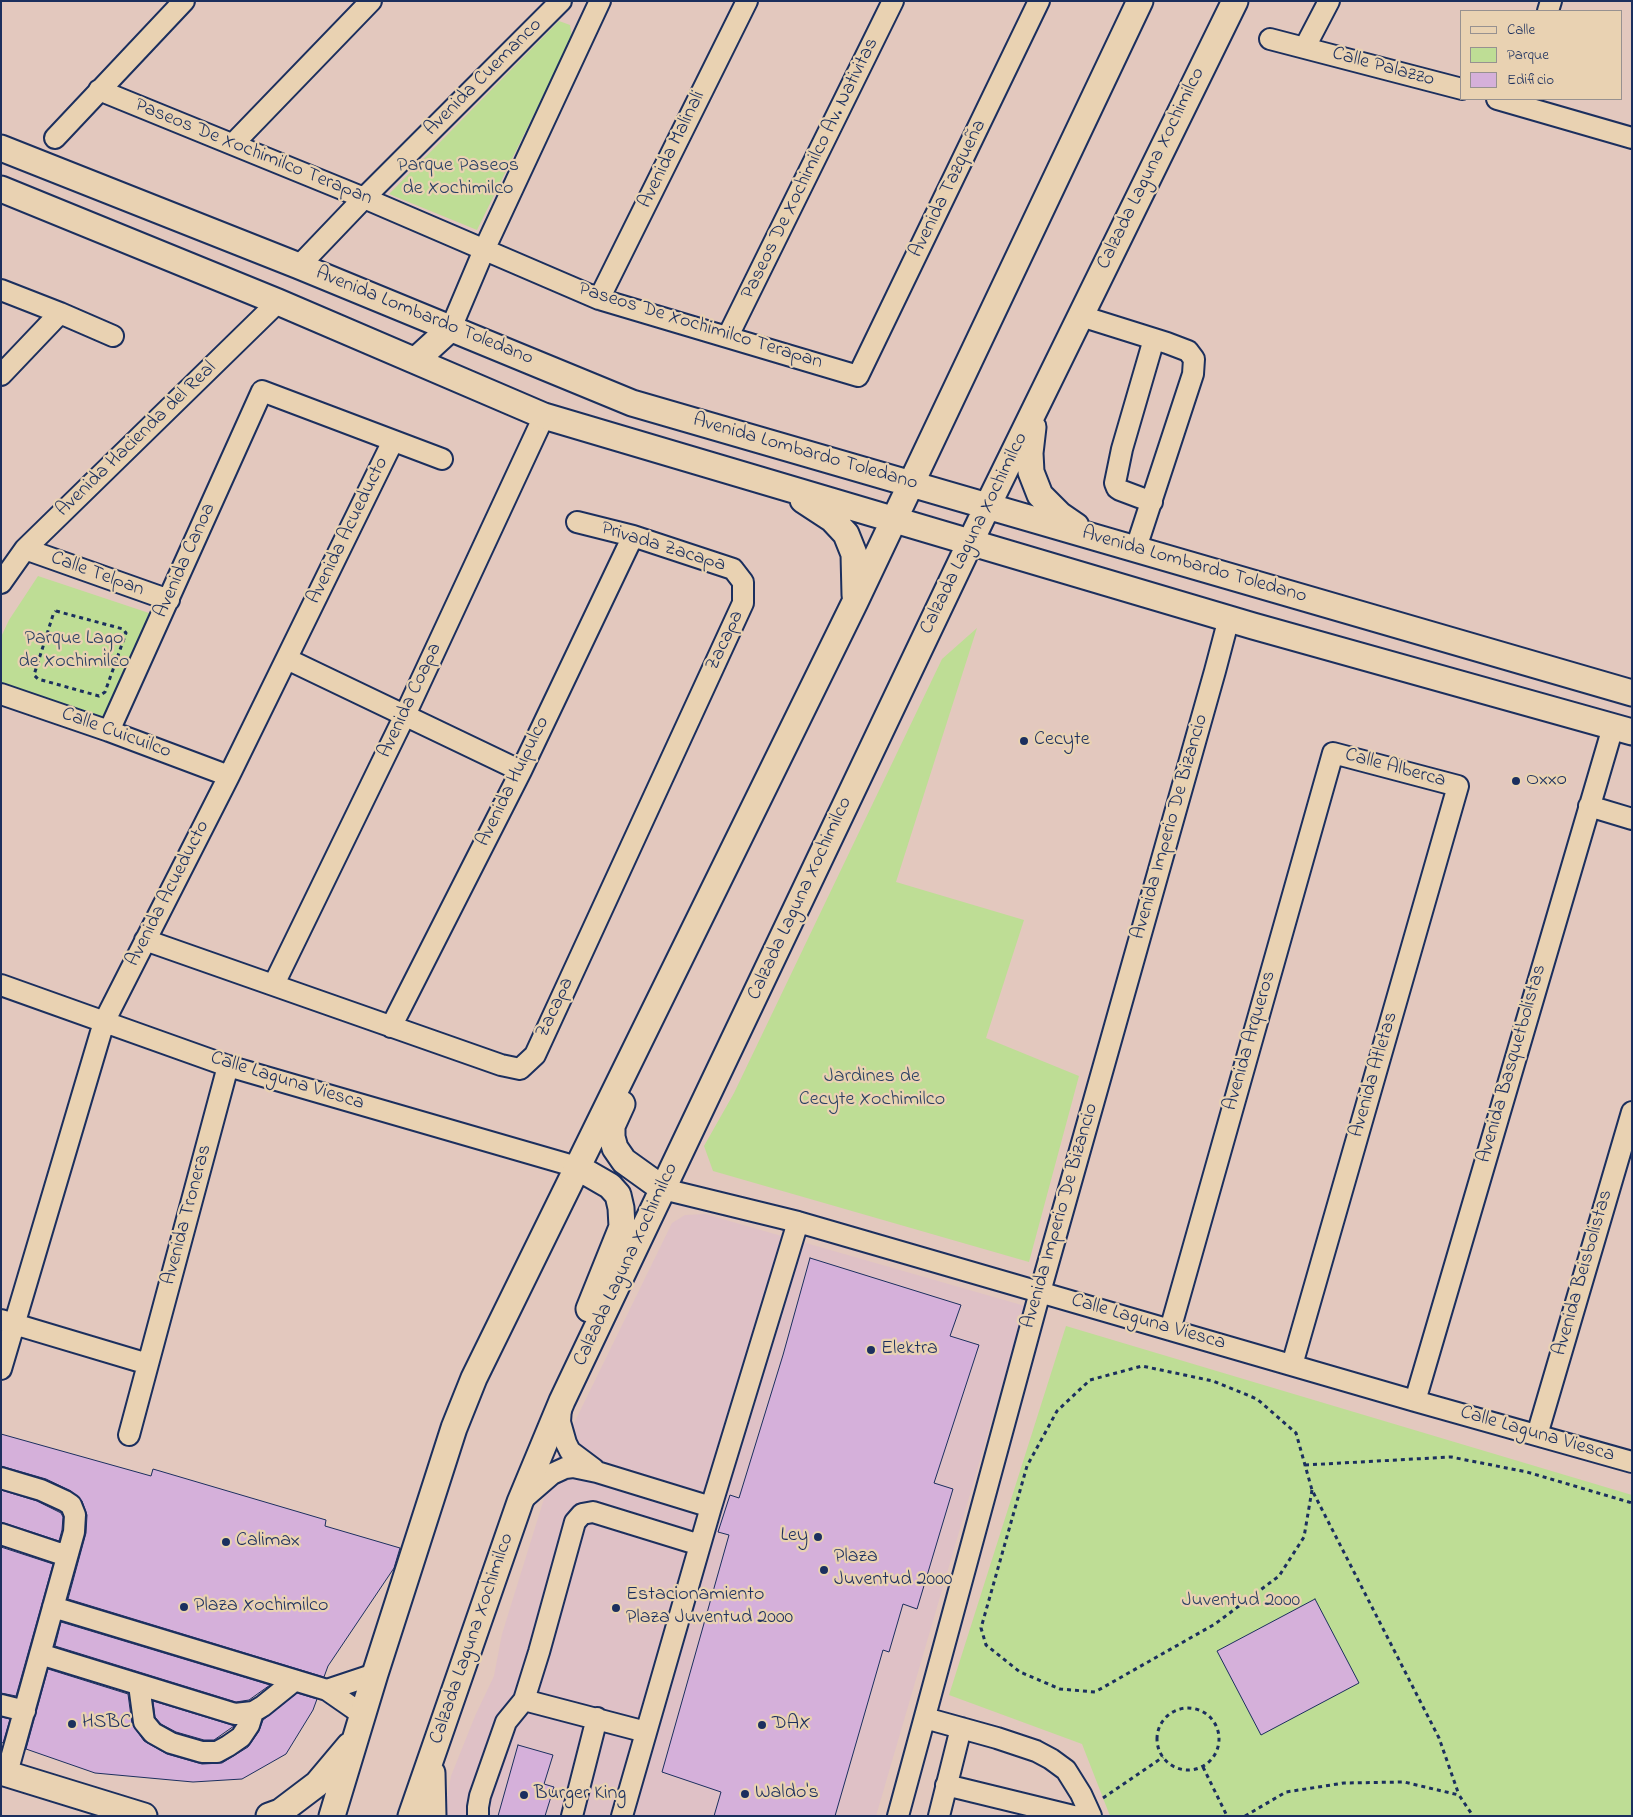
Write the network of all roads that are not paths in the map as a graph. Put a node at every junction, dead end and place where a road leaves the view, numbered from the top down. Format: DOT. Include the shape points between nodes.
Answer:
graph roads {
  1 [pos="184,1"];
  2 [pos="371,1"];
  3 [pos="561,1"];
  4 [pos="600,1"];
  5 [pos="747,1"];
  6 [pos="894,1"];
  7 [pos="1039,1"];
  8 [pos="1140,1"];
  9 [pos="1235,1"];
  10 [pos="1328,1"];
  11 [pos="1270,39"];
  12 [pos="1305,47"];
  13 [pos="1460,88"];
  14 [pos="99,90"];
  15 [pos="1506,100"];
  16 [pos="1523,102"];
  17 [pos="55,138"];
  18 [pos="1632,138"];
  19 [pos="233,144"];
  20 [pos="1,148"];
  21 [pos="1,189"];
  22 [pos="364,198"];
  23 [pos="484,250"];
  24 [pos="299,266"];
  25 [pos="1,290"];
  26 [pos="599,299"];
  27 [pos="278,302"];
  28 [pos="60,312"];
  29 [pos="1081,316"];
  30 [pos="451,328"];
  31 [pos="113,336"];
  32 [pos="728,336"];
  33 [pos="1154,339"];
  34 [pos="416,360"];
  35 [pos="1,375"];
  36 [pos="858,376"];
  37 [pos="1034,412"];
  38 [pos="544,416"];
  39 [pos="393,441"];
  40 [pos="442,460"];
  41 [pos="911,484"];
  42 [pos="780,485"];
  43 [pos="1152,502"];
  44 [pos="988,506"];
  45 [pos="895,519"];
  46 [pos="577,522"];
  47 [pos="1086,534"];
  48 [pos="633,536"];
  49 [pos="971,542"];
  50 [pos="1136,548"];
  51 [pos="25,549"];
  52 [pos="743,582"];
  53 [pos="1,583"];
  54 [pos="169,600"];
  55 [pos="855,602"];
  56 [pos="1229,618"];
  57 [pos="287,659"];
  58 [pos="1632,693"];
  59 [pos="1,694"];
  60 [pos="404,715"];
  61 [pos="1625,730"];
  62 [pos="109,731"];
  63 [pos="1333,753"];
  64 [pos="521,771"];
  65 [pos="229,776"];
  66 [pos="1458,786"];
  67 [pos="1589,806"];
  68 [pos="1632,819"];
  69 [pos="712,894"];
  70 [pos="145,940"];
  71 [pos="274,984"];
  72 [pos="1,985"];
  73 [pos="104,1022"];
  74 [pos="391,1027"];
  75 [pos="228,1066"];
  76 [pos="1632,1112"];
  77 [pos="577,1167"];
  78 [pos="663,1189"];
  79 [pos="798,1222"];
  80 [pos="1040,1292"];
  81 [pos="8,1322"];
  82 [pos="1170,1330"];
  83 [pos="148,1364"];
  84 [pos="1292,1365"];
  85 [pos="1,1369"];
  86 [pos="1415,1401"];
  87 [pos="562,1402"];
  88 [pos="129,1435"];
  89 [pos="1537,1435"];
  90 [pos="540,1450"];
  91 [pos="1632,1462"];
  92 [pos="597,1472"];
  93 [pos="1,1478"];
  94 [pos="520,1502"];
  95 [pos="711,1507"];
  96 [pos="1,1534"];
  97 [pos="700,1545"];
  98 [pos="67,1556"];
  99 [pos="53,1607"];
  100 [pos="40,1654"];
  101 [pos="375,1674"];
  102 [pos="294,1680"];
  103 [pos="139,1685"];
  104 [pos="326,1690"];
  105 [pos="524,1700"];
  106 [pos="1,1705"];
  107 [pos="24,1711"];
  108 [pos="253,1712"];
  109 [pos="363,1715"];
  110 [pos="597,1718"];
  111 [pos="925,1718"];
  112 [pos="961,1728"];
  113 [pos="646,1732"];
  114 [pos="356,1739"];
  115 [pos="431,1761"];
  116 [pos="4,1773"];
  117 [pos="946,1785"];
  118 [pos="1084,1813"];
  119 [pos="144,1816"];
  120 [pos="269,1816"];
  121 [pos="332,1816"];
  122 [pos="411,1816"];
  123 [pos="433,1816"];
  124 [pos="478,1816"];
  125 [pos="572,1816"];
  126 [pos="622,1816"];
  127 [pos="898,1816"];
  128 [pos="938,1816"];
  1 -- 14 [label="street"];
  2 -- 19 [label="street"];
  3 -- 22 [label="street, Avenida Cuemanco"];
  4 -- 23 [label="street"];
  5 -- 26 [label="street, Avenida Malinali"];
  6 -- 32 [label="street, Paseos De Xochimilco Av. Nativitas"];
  7 -- 36 [label="street, Avenida Tazqueña"];
  8 -- 41 [label="main road"];
  9 -- 29 [label="main road, Calzada Laguna Xochimilco"];
  10 -- 12 [label="street"];
  11 -- 12 [label="street, Calle Palazzo"];
  12 -- 13 [label="street, Calle Palazzo"];
  14 -- 17 [label="street"];
  14 -- 19 [label="street, Paseos De Xochimilco Terapan"];
  15 -- 16 [label="street"];
  16 -- 18 [label="street"];
  19 -- 22 [label="street, Paseos De Xochimilco Terapan"];
  20 -- 24 [label="main road, Avenida Lombardo Toledano"];
  21 -- 27 [label="main road, Avenida Lombardo Toledano"];
  22 -- 23 [label="street, Paseos De Xochimilco Terapan"];
  22 -- 24 [label="street, Avenida Cuemanco"];
  23 -- 26 [label="street, Paseos De Xochimilco Terapan"];
  23 -- 30 [label="street"];
  24 -- 30 [label="main road, Avenida Lombardo Toledano"];
  25 -- 28 [label="street"];
  26 -- 32 [label="street, Paseos De Xochimilco Terapan"];
  27 -- 34 [label="main road, Avenida Lombardo Toledano"];
  27 -- 51 [label="street, Avenida Hacienda del Real"];
  28 -- 31 [label="street"];
  28 -- 35 [label="street"];
  29 -- 33 [label="street"];
  29 -- 37 [label="main road, Calzada Laguna Xochimilco"];
  30 -- 34 [label="main road"];
  30 -- 41 [label="main road, Avenida Lombardo Toledano" via="632,403"];
  32 -- 36 [label="street, Paseos De Xochimilco Terapan"];
  33 -- 43 [label="street" via="1115,483 1120,490"];
  33 -- 43 [label="street" via="1188,351 1194,359 1193,374"];
  34 -- 38 [label="main road, Avenida Lombardo Toledano"];
  37 -- 44 [label="main road, Calzada Laguna Xochimilco"];
  37 -- 47 [label="main road" via="1031,472 1040,495"];
  38 -- 42 [label="main road, Avenida Lombardo Toledano"];
  38 -- 60 [label="street, Avenida Coapa"];
  39 -- 40 [label="street"];
  39 -- 54 [label="street, Avenida Canoa" via="262,391"];
  39 -- 57 [label="street, Avenida Acueducto"];
  41 -- 44 [label="main road, Avenida Lombardo Toledano"];
  41 -- 45 [label="main road"];
  42 -- 45 [label="main road, Avenida Lombardo Toledano"];
  42 -- 55 [label="main road" via="832,519 846,534 854,554"];
  43 -- 50 [label="street"];
  44 -- 47 [label="main road, Avenida Lombardo Toledano"];
  44 -- 49 [label="main road, Calzada Laguna Xochimilco"];
  45 -- 49 [label="main road, Avenida Lombardo Toledano"];
  45 -- 55 [label="main road"];
  46 -- 48 [label="street, Privada Zacapa"];
  47 -- 50 [label="main road, Avenida Lombardo Toledano"];
  48 -- 52 [label="street, Privada Zacapa" via="733,568"];
  48 -- 64 [label="street, Avenida Huipulco"];
  49 -- 56 [label="main road, Avenida Lombardo Toledano"];
  49 -- 78 [label="main road, Calzada Laguna Xochimilco"];
  50 -- 58 [label="main road, Avenida Lombardo Toledano"];
  51 -- 53 [label="street, Avenida Hacienda del Real"];
  51 -- 54 [label="street, Calle Telpan"];
  52 -- 74 [label="street, Zacapa" via="743,603 535,1055 520,1069"];
  54 -- 62 [label="street, Avenida Canoa"];
  55 -- 69 [label="main road"];
  56 -- 61 [label="main road, Avenida Lombardo Toledano"];
  56 -- 80 [label="street, Avenida Imperio De Bizancio"];
  57 -- 60 [label="street"];
  57 -- 65 [label="street, Avenida Acueducto"];
  59 -- 62 [label="street, Calle Cuicuilco"];
  60 -- 64 [label="street"];
  60 -- 71 [label="street, Avenida Coapa"];
  61 -- 67 [label="street, Avenida Basquetbolistas"];
  62 -- 65 [label="street, Calle Cuicuilco"];
  63 -- 66 [label="street, Calle Alberca"];
  63 -- 82 [label="street, Avenida Arqueros"];
  64 -- 74 [label="street, Avenida Huipulco"];
  65 -- 70 [label="street, Avenida Acueducto"];
  66 -- 84 [label="street, Avenida Atletas"];
  67 -- 68 [label="street"];
  67 -- 86 [label="street, Avenida Basquetbolistas"];
  69 -- 77 [label="main road"];
  69 -- 78 [label="main road" via="714,900 699,944 612,1126 615,1148 624,1161"];
  70 -- 71 [label="street, Zacapa"];
  70 -- 73 [label="street, Avenida Acueducto"];
  71 -- 74 [label="street, Zacapa"];
  72 -- 73 [label="street, Calle Laguna Viesca"];
  73 -- 75 [label="street, Calle Laguna Viesca"];
  73 -- 81 [label="street, Avenida Acueducto"];
  75 -- 77 [label="street, Calle Laguna Viesca"];
  75 -- 83 [label="street, Avenida Troneras"];
  76 -- 89 [label="street, Avenida Beisbolistas"];
  77 -- 90 [label="main road" via="610,1186 618,1195 622,1227 549,1410"];
  77 -- 101 [label="main road" via="465,1398"];
  78 -- 79 [label="street, Calle Laguna Viesca"];
  78 -- 87 [label="main road, Calzada Laguna Xochimilco"];
  79 -- 80 [label="street, Calle Laguna Viesca"];
  79 -- 95 [label="street"];
  80 -- 82 [label="street, Calle Laguna Viesca"];
  80 -- 111 [label="street, Avenida Imperio De Bizancio"];
  81 -- 83 [label="street"];
  81 -- 85 [label="street, Avenida Acueducto"];
  82 -- 84 [label="street, Calle Laguna Viesca"];
  83 -- 88 [label="street, Avenida Troneras"];
  84 -- 86 [label="street, Calle Laguna Viesca"];
  86 -- 89 [label="street, Calle Laguna Viesca"];
  87 -- 90 [label="main road, Calzada Laguna Xochimilco"];
  87 -- 92 [label="street" via="560,1422 570,1451"];
  89 -- 91 [label="street, Calle Laguna Viesca"];
  90 -- 94 [label="main road, Calzada Laguna Xochimilco"];
  92 -- 94 [label="street" via="573,1467 557,1470"];
  92 -- 95 [label="street"];
  93 -- 98 [label="street" via="41,1490 71,1505 75,1515"];
  94 -- 115 [label="main road, Calzada Laguna Xochimilco"];
  95 -- 97 [label="street"];
  96 -- 98 [label="street"];
  97 -- 105 [label="street" via="593,1512 582,1514 575,1522"];
  97 -- 113 [label="street"];
  98 -- 99 [label="street"];
  99 -- 100 [label="street"];
  99 -- 102 [label="street"];
  100 -- 103 [label="street"];
  100 -- 107 [label="street"];
  101 -- 104 [label="street"];
  101 -- 109 [label="main road"];
  102 -- 104 [label="street"];
  102 -- 108 [label="street"];
  103 -- 108 [label="street" via="235,1714"];
  103 -- 108 [label="street" via="144,1722 153,1733 170,1743 202,1752 217,1752 240,1737"];
  104 -- 109 [label="street"];
  105 -- 110 [label="street"];
  105 -- 124 [label="street" via="506,1722 480,1796"];
  106 -- 107 [label="street"];
  107 -- 116 [label="street"];
  109 -- 114 [label="main road"];
  110 -- 113 [label="street"];
  110 -- 125 [label="street"];
  111 -- 112 [label="street"];
  111 -- 127 [label="street, Avenida Imperio De Bizancio"];
  112 -- 117 [label="street"];
  112 -- 118 [label="street" via="1051,1759 1066,1770 1082,1794"];
  113 -- 126 [label="street"];
  114 -- 120 [label="main road" via="317,1784 280,1812"];
  114 -- 121 [label="main road"];
  115 -- 122 [label="main road, Calzada Laguna Xochimilco"];
  115 -- 123 [label="main road"];
  116 -- 119 [label="main road"];
  117 -- 118 [label="street"];
  117 -- 128 [label="street"];
}
